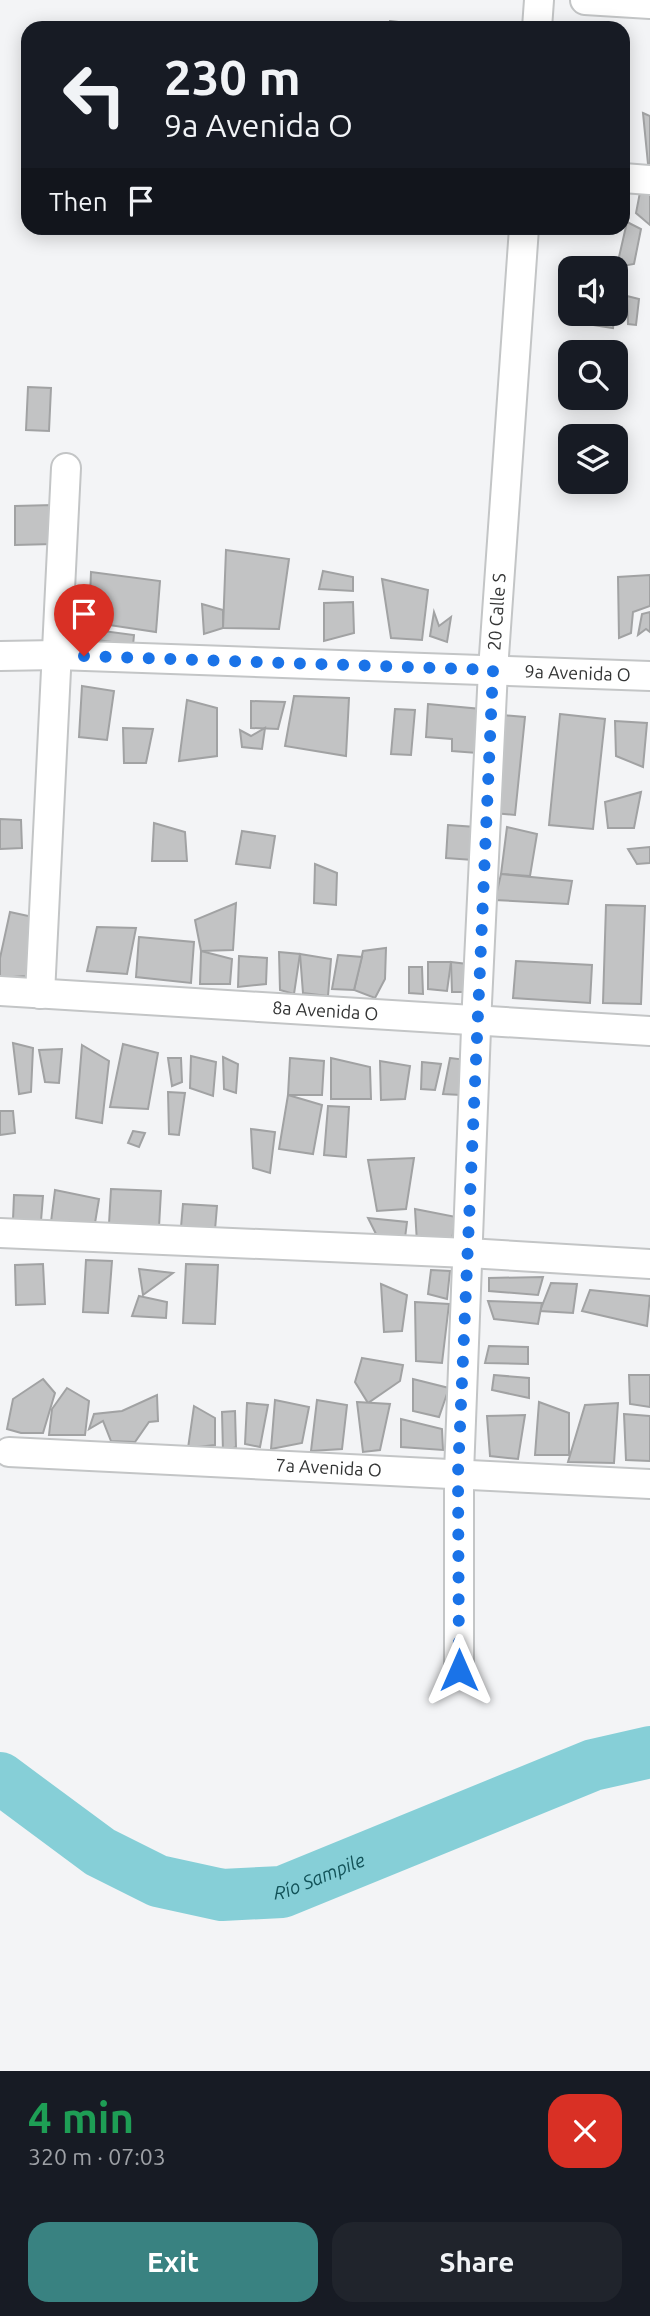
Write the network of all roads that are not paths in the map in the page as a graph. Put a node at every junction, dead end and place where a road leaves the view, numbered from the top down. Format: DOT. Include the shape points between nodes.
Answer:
graph roads {
  1 [pos="540,0"];
  2 [pos="585,0"];
  3 [pos="650,5"];
  4 [pos="538,21"];
  5 [pos="630,179"];
  6 [pos="650,180"];
  7 [pos="524,235"];
  8 [pos="66,468"];
  9 [pos="0,656"];
  10 [pos="57,656"];
  11 [pos="493,670"];
  12 [pos="650,676"];
  13 [pos="0,991"];
  14 [pos="40,994"];
  15 [pos="476,1020"];
  16 [pos="650,1031"];
  17 [pos="0,1233"];
  18 [pos="468,1253"];
  19 [pos="650,1264"];
  20 [pos="9,1452"];
  21 [pos="458,1473"];
  22 [pos="650,1484"];
  23 [pos="459,1670"];
  1 -- 4 [label="street"];
  2 -- 3 [label="street"];
  5 -- 6 [label="street"];
  7 -- 11 [label="street, 20 Calle S"];
  8 -- 10 [label="street"];
  9 -- 10 [label="street, 9a Avenida O"];
  10 -- 11 [label="street, 9a Avenida O"];
  10 -- 14 [label="street"];
  11 -- 12 [label="street, 9a Avenida O"];
  11 -- 15 [label="street, 20 Calle S"];
  13 -- 14 [label="street, 8a Avenida O"];
  14 -- 15 [label="street, 8a Avenida O"];
  15 -- 16 [label="street, 8a Avenida O"];
  15 -- 18 [label="street, 20 Calle S"];
  17 -- 18 [label="street"];
  18 -- 19 [label="street"];
  18 -- 21 [label="street, 20 Calle S"];
  20 -- 21 [label="street, 7a Avenida O"];
  21 -- 22 [label="street, 7a Avenida O"];
  21 -- 23 [label="street, 20 Calle S"];
}
